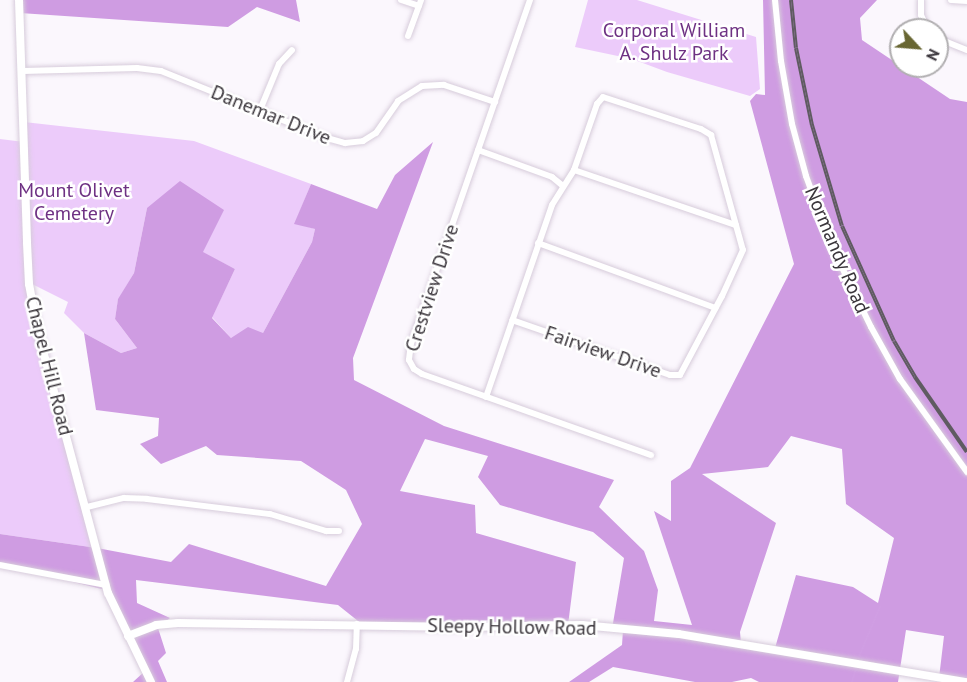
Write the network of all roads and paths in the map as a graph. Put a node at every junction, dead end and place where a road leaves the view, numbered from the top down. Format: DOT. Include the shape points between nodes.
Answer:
graph roads {
  1 [pos="19,0"];
  2 [pos="401,0"];
  3 [pos="530,0"];
  4 [pos="775,0"];
  5 [pos="921,0"];
  6 [pos="951,0"];
  7 [pos="967,1"];
  8 [pos="420,3"];
  9 [pos="922,18"];
  10 [pos="408,36"];
  11 [pos="949,43"];
  12 [pos="292,50"];
  13 [pos="967,50"];
  14 [pos="22,71"];
  15 [pos="495,102"];
  16 [pos="260,110"];
  17 [pos="478,150"];
  18 [pos="574,170"];
  19 [pos="563,186"];
  20 [pos="736,225"];
  21 [pos="538,243"];
  22 [pos="716,308"];
  23 [pos="512,320"];
  24 [pos="486,397"];
  25 [pos="651,455"];
  26 [pos="967,472"];
  27 [pos="87,507"];
  28 [pos="339,531"];
  29 [pos="0,566"];
  30 [pos="106,585"];
  31 [pos="357,624"];
  32 [pos="128,636"];
  33 [pos="923,678"];
  34 [pos="151,682"];
  35 [pos="347,682"];
  36 [pos="967,682"];
  1 -- 14 [label="street, Chapel Hill Road"];
  2 -- 8 [label="street"];
  3 -- 15 [label="street, Crestview Drive"];
  4 -- 26 [label="street, Normandy Road" via="792,124 832,247 900,379"];
  5 -- 9 [label="street"];
  6 -- 7 [label="street"];
  8 -- 10 [label="street"];
  11 -- 13 [label="street"];
  12 -- 16 [label="street" via="279,64"];
  14 -- 16 [label="street, Danemar Drive" via="155,69"];
  14 -- 27 [label="street, Chapel Hill Road" via="29,284 41,346"];
  15 -- 16 [label="street, Danemar Drive" via="444,85 422,86 399,101 376,133 352,143 327,138"];
  15 -- 17 [label="street, Crestview Drive"];
  17 -- 19 [label="street" via="552,177"];
  17 -- 24 [label="street, Crestview Drive" via="408,357 417,372"];
  18 -- 19 [label="street"];
  18 -- 20 [label="street"];
  18 -- 20 [label="street, Fairview Drive" via="603,97 701,129 711,135"];
  19 -- 21 [label="street"];
  20 -- 22 [label="street, Fairview Drive" via="743,255"];
  21 -- 22 [label="street"];
  21 -- 23 [label="street"];
  22 -- 23 [label="street, Fairview Drive" via="680,375 670,375"];
  23 -- 24 [label="street"];
  24 -- 25 [label="street, Crestview Drive"];
  27 -- 28 [label="street" via="114,500 147,499 270,514 326,531"];
  27 -- 30 [label="street, Chapel Hill Road"];
  29 -- 30 [label="street"];
  30 -- 32 [label="street, Chapel Hill Road"];
  31 -- 32 [label="street, Sleepy Hollow Road" via="178,623 156,625"];
  31 -- 33 [label="street, Sleepy Hollow Road" via="582,625 679,634"];
  31 -- 35 [label="street" via="356,649"];
  32 -- 34 [label="street, Chapel Hill Road"];
  33 -- 36 [label="street, Sleepy Hollow Road"];
}
